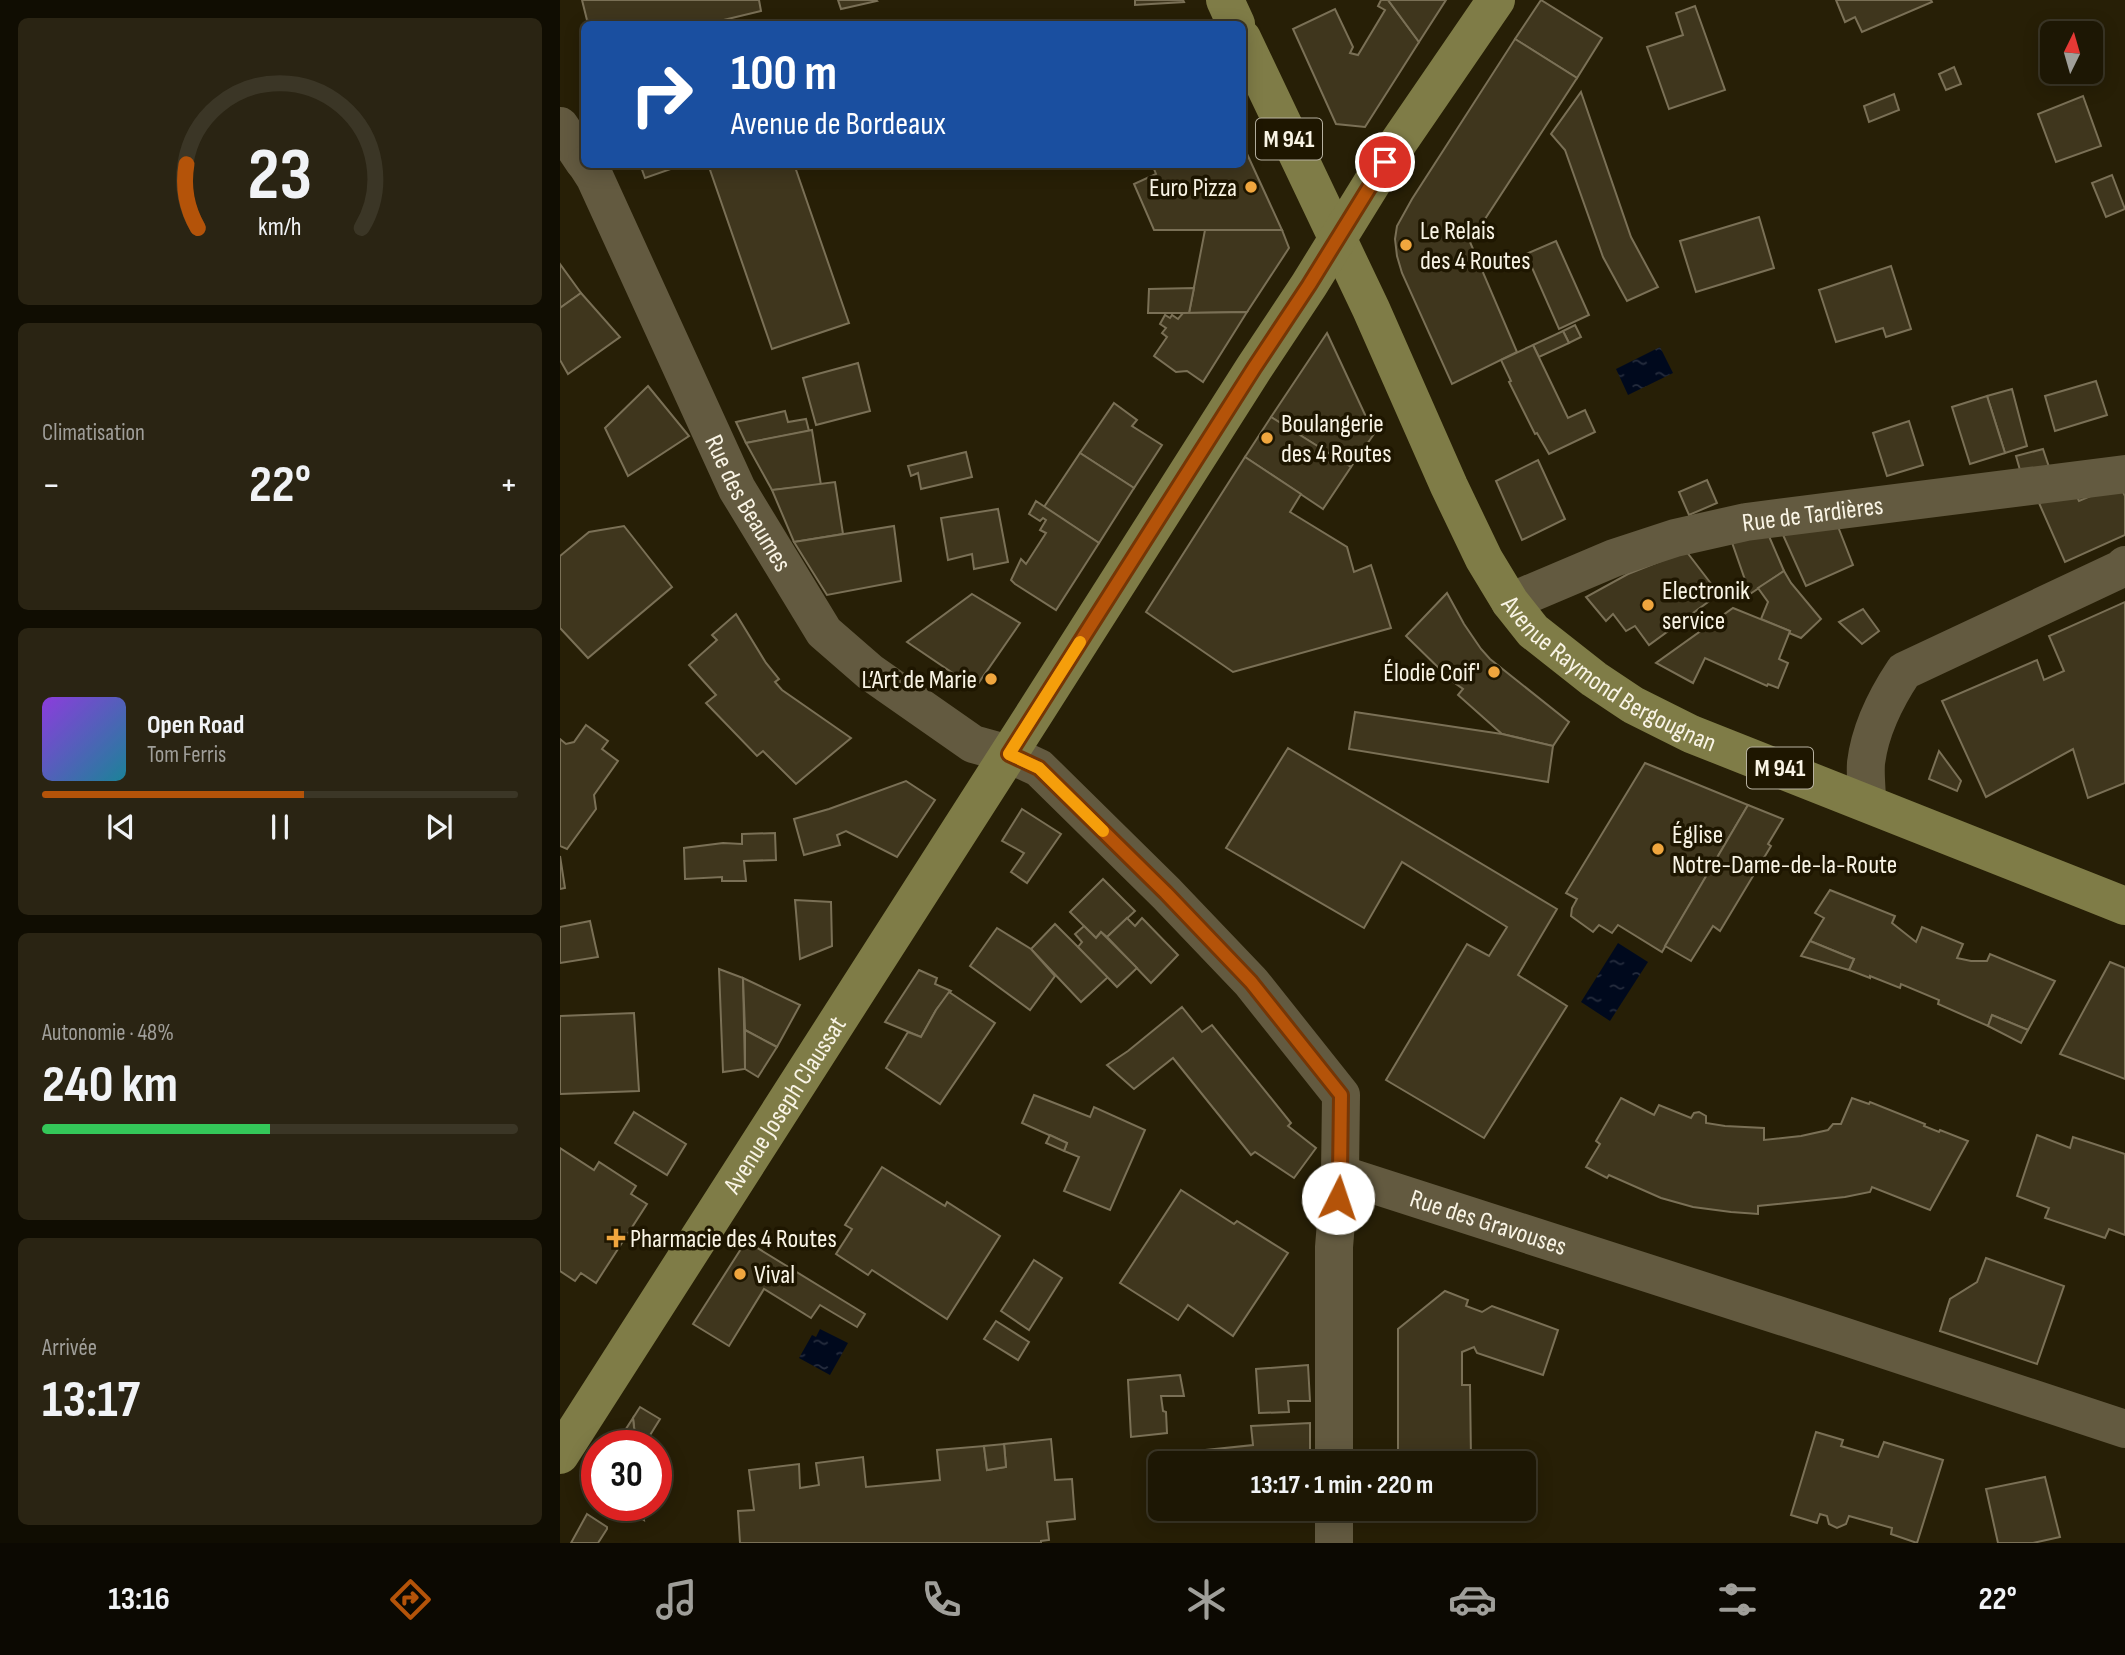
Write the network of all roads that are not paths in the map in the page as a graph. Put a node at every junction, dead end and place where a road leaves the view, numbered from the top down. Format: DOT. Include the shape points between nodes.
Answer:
graph roads {
  1 [pos="1225,0"];
  2 [pos="1496,0"];
  3 [pos="1235,21"];
  4 [pos="1246,46"];
  5 [pos="560,126"];
  6 [pos="581,157"];
  7 [pos="588,168"];
  8 [pos="1338,240"];
  9 [pos="2125,474"];
  10 [pos="2125,565"];
  11 [pos="1510,601"];
  12 [pos="1009,754"];
  13 [pos="1867,802"];
  14 [pos="2125,906"];
  15 [pos="1340,1174"];
  16 [pos="2125,1429"];
  17 [pos="1334,1451"];
  18 [pos="560,1455"];
  19 [pos="1334,1521"];
  20 [pos="1334,1543"];
  1 -- 3 [label="main road"];
  2 -- 8 [label="main road, Avenue Joseph Claussat" via="1385,162"];
  4 -- 8 [label="main road, M 941"];
  5 -- 6 [label="street, Rue des Beaumes"];
  7 -- 12 [label="street, Rue des Beaumes" via="737,489 824,632 870,673 973,744"];
  8 -- 11 [label="main road, Avenue Raymond Bergougnan / M 941" via="1449,486"];
  8 -- 12 [label="main road, Avenue Joseph Claussat"];
  9 -- 11 [label="street, Rue de Tardières" via="1746,522 1614,558"];
  10 -- 13 [label="street" via="1904,671 1887,696 1876,726 1867,762"];
  11 -- 13 [label="main road, Avenue Raymond Bergougnan / M 941" via="1532,631 1633,705 1691,734"];
  12 -- 15 [label="street" via="1039,768 1166,893 1251,982 1341,1095"];
  12 -- 18 [label="main road, Avenue Joseph Claussat"];
  13 -- 14 [label="main road, Avenue Raymond Bergougnan / M 941"];
  15 -- 16 [label="street, Rue des Gravouses"];
  15 -- 17 [label="street" via="1334,1247"];
  19 -- 20 [label="street"];
}
